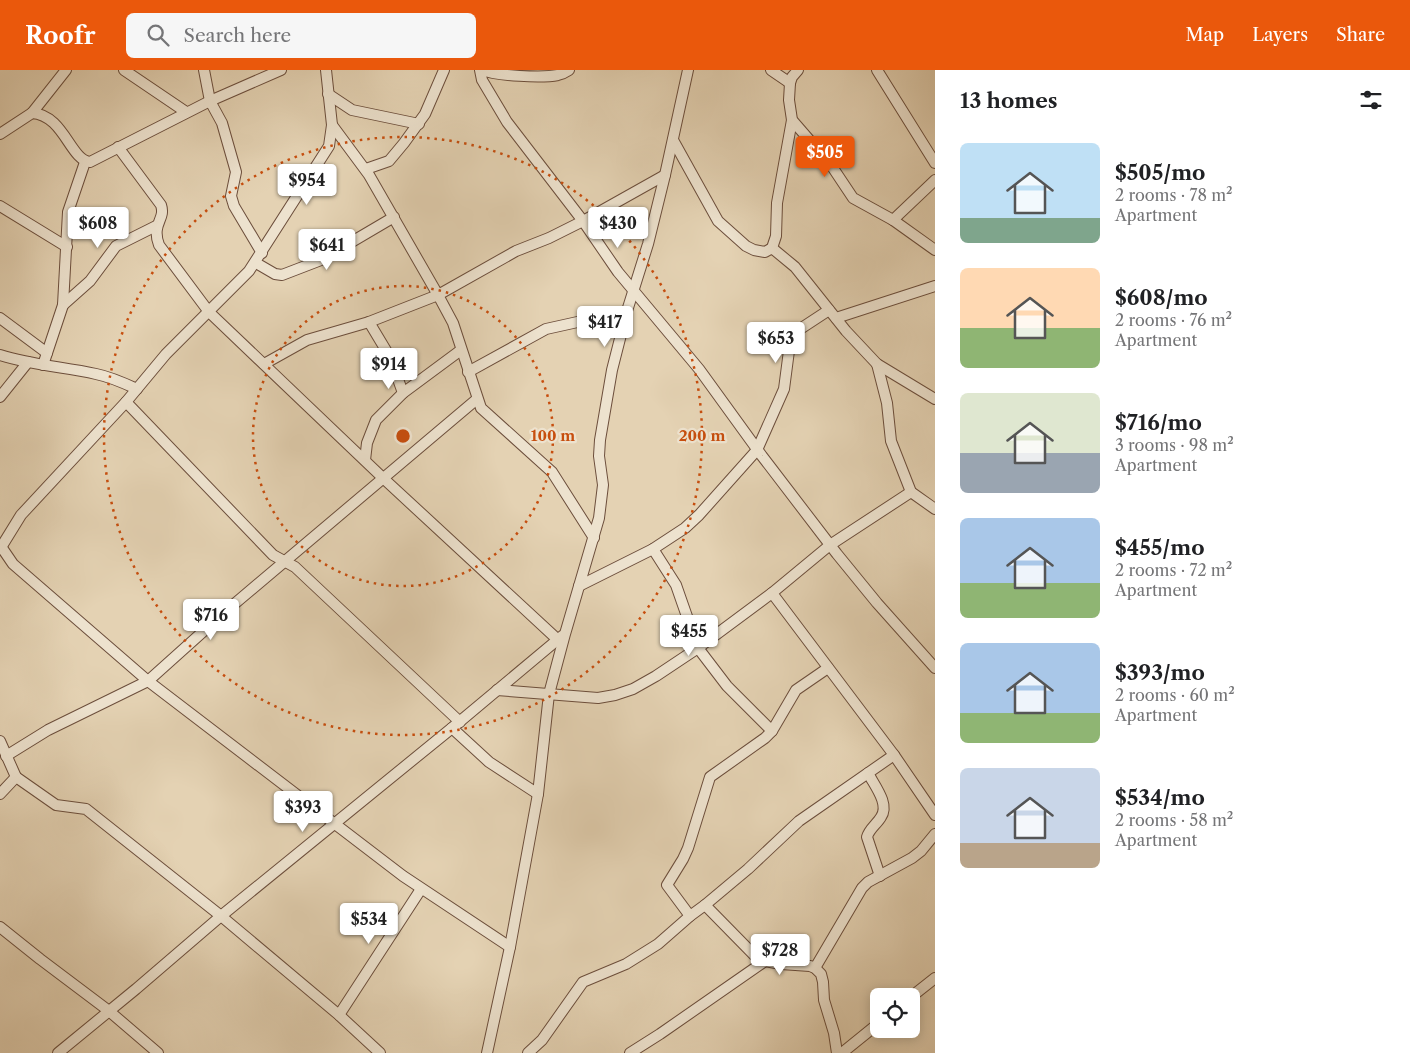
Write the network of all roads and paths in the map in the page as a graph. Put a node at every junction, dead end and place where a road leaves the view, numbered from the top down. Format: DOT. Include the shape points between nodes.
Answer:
graph roads {
  1 [pos="66,70"];
  2 [pos="124,70"];
  3 [pos="204,70"];
  4 [pos="281,70"];
  5 [pos="326,70"];
  6 [pos="444,70"];
  7 [pos="481,70"];
  8 [pos="569,70"];
  9 [pos="688,70"];
  10 [pos="771,70"];
  11 [pos="798,70"];
  12 [pos="877,70"];
  13 [pos="790,83"];
  14 [pos="328,94"];
  15 [pos="210,100"];
  16 [pos="186,112"];
  17 [pos="32,113"];
  18 [pos="792,120"];
  19 [pos="419,124"];
  20 [pos="332,125"];
  21 [pos="0,134"];
  22 [pos="673,140"];
  23 [pos="118,148"];
  24 [pos="85,162"];
  25 [pos="935,163"];
  26 [pos="366,169"];
  27 [pos="665,174"];
  28 [pos="935,180"];
  29 [pos="0,206"];
  30 [pos="394,217"];
  31 [pos="893,220"];
  32 [pos="583,221"];
  33 [pos="156,226"];
  34 [pos="67,247"];
  35 [pos="772,248"];
  36 [pos="935,250"];
  37 [pos="262,253"];
  38 [pos="256,262"];
  39 [pos="935,286"];
  40 [pos="633,291"];
  41 [pos="438,295"];
  42 [pos="62,305"];
  43 [pos="627,311"];
  44 [pos="209,312"];
  45 [pos="832,314"];
  46 [pos="0,318"];
  47 [pos="369,322"];
  48 [pos="461,350"];
  49 [pos="47,353"];
  50 [pos="0,355"];
  51 [pos="28,362"];
  52 [pos="264,364"];
  53 [pos="877,364"];
  54 [pos="43,365"];
  55 [pos="468,372"];
  56 [pos="137,389"];
  57 [pos="403,394"];
  58 [pos="0,398"];
  59 [pos="935,398"];
  60 [pos="477,399"];
  61 [pos="126,402"];
  62 [pos="757,450"];
  63 [pos="365,460"];
  64 [pos="383,478"];
  65 [pos="910,492"];
  66 [pos="935,510"];
  67 [pos="594,538"];
  68 [pos="830,545"];
  69 [pos="0,547"];
  70 [pos="653,549"];
  71 [pos="284,562"];
  72 [pos="579,586"];
  73 [pos="772,593"];
  74 [pos="561,637"];
  75 [pos="698,648"];
  76 [pos="828,668"];
  77 [pos="935,668"];
  78 [pos="148,681"];
  79 [pos="497,690"];
  80 [pos="550,694"];
  81 [pos="456,725"];
  82 [pos="772,731"];
  83 [pos="0,740"];
  84 [pos="894,755"];
  85 [pos="6,756"];
  86 [pos="868,773"];
  87 [pos="16,777"];
  88 [pos="0,794"];
  89 [pos="538,794"];
  90 [pos="935,815"];
  91 [pos="335,823"];
  92 [pos="935,834"];
  93 [pos="880,876"];
  94 [pos="421,889"];
  95 [pos="706,905"];
  96 [pos="221,916"];
  97 [pos="690,916"];
  98 [pos="0,926"];
  99 [pos="510,947"];
  100 [pos="764,961"];
  101 [pos="815,968"];
  102 [pos="935,978"];
  103 [pos="920,990"];
  104 [pos="109,1011"];
  105 [pos="339,1015"];
  106 [pos="870,1030"];
  107 [pos="58,1053"];
  108 [pos="158,1053"];
  109 [pos="380,1053"];
  110 [pos="487,1053"];
  111 [pos="528,1053"];
  112 [pos="630,1053"];
  113 [pos="837,1053"];
  114 [pos="842,1053"];
  1 -- 17 [label="street"];
  2 -- 16 [label="street"];
  3 -- 15 [label="street"];
  4 -- 15 [label="street"];
  5 -- 14 [label="street"];
  6 -- 19 [label="street"];
  7 -- 8 [label="street" via="550,76"];
  7 -- 32 [label="street" via="482,80 507,122"];
  9 -- 22 [label="street"];
  10 -- 13 [label="street"];
  11 -- 13 [label="street"];
  12 -- 25 [label="street"];
  13 -- 18 [label="street"];
  14 -- 19 [label="street" via="352,110"];
  14 -- 20 [label="street"];
  15 -- 16 [label="street"];
  15 -- 37 [label="street" via="222,123 236,172 231,196 234,206"];
  16 -- 23 [label="street"];
  17 -- 21 [label="street"];
  17 -- 24 [label="street" via="45,115"];
  18 -- 31 [label="street" via="831,165 853,198"];
  18 -- 35 [label="street"];
  19 -- 26 [label="street" via="389,161"];
  20 -- 26 [label="street"];
  20 -- 37 [label="street" via="329,146"];
  22 -- 27 [label="street"];
  22 -- 35 [label="street" via="718,221 746,246 765,252"];
  23 -- 24 [label="street"];
  23 -- 33 [label="street" via="162,204 163,210"];
  24 -- 34 [label="street" via="68,212"];
  26 -- 30 [label="street"];
  27 -- 32 [label="street"];
  27 -- 40 [label="street"];
  28 -- 31 [label="street"];
  29 -- 34 [label="street"];
  30 -- 38 [label="street" via="321,260 282,275"];
  30 -- 41 [label="street"];
  31 -- 36 [label="street"];
  32 -- 40 [label="street"];
  32 -- 41 [label="street" via="516,251"];
  33 -- 42 [label="street" via="116,246 90,281"];
  33 -- 44 [label="street" via="159,245"];
  34 -- 42 [label="street"];
  35 -- 45 [label="street" via="795,267"];
  37 -- 38 [label="street"];
  38 -- 44 [label="street"];
  39 -- 45 [label="street"];
  40 -- 43 [label="street"];
  40 -- 62 [label="street" via="698,369"];
  41 -- 47 [label="street"];
  41 -- 48 [label="street"];
  42 -- 49 [label="street"];
  43 -- 55 [label="street" via="546,329"];
  43 -- 67 [label="street" via="612,370 600,440 603,485"];
  44 -- 52 [label="street"];
  44 -- 56 [label="street" via="166,354"];
  45 -- 53 [label="street"];
  45 -- 62 [label="street" via="794,333 784,389"];
  46 -- 49 [label="street"];
  47 -- 52 [label="street" via="308,340"];
  47 -- 57 [label="street" via="390,357"];
  48 -- 55 [label="street"];
  48 -- 57 [label="street"];
  49 -- 54 [label="street"];
  50 -- 51 [label="street"];
  51 -- 54 [label="street"];
  51 -- 58 [label="street"];
  52 -- 63 [label="street"];
  53 -- 59 [label="street"];
  53 -- 65 [label="street" via="891,441"];
  54 -- 56 [label="street" via="97,374"];
  55 -- 60 [label="street"];
  56 -- 61 [label="street"];
  57 -- 63 [label="street" via="373,425"];
  60 -- 64 [label="street"];
  60 -- 67 [label="street" via="485,413 552,472"];
  61 -- 69 [label="street" via="21,515"];
  61 -- 71 [label="street" via="273,555"];
  62 -- 68 [label="street"];
  62 -- 70 [label="street" via="699,515"];
  63 -- 64 [label="street"];
  64 -- 71 [label="street"];
  64 -- 74 [label="street"];
  65 -- 66 [label="street"];
  65 -- 68 [label="street"];
  67 -- 72 [label="street"];
  68 -- 73 [label="street"];
  68 -- 77 [label="street"];
  69 -- 78 [label="street" via="12,564"];
  70 -- 72 [label="street"];
  70 -- 75 [label="street" via="676,584"];
  71 -- 78 [label="street"];
  71 -- 81 [label="street" via="295,567"];
  72 -- 74 [label="street"];
  73 -- 75 [label="street"];
  73 -- 76 [label="street"];
  74 -- 79 [label="street"];
  74 -- 80 [label="street"];
  75 -- 80 [label="street" via="656,676 615,695 598,698"];
  75 -- 82 [label="street" via="726,686"];
  76 -- 82 [label="street" via="796,690"];
  76 -- 84 [label="street"];
  78 -- 85 [label="street" via="48,730"];
  78 -- 91 [label="street"];
  79 -- 80 [label="street"];
  79 -- 81 [label="street"];
  80 -- 89 [label="street"];
  81 -- 89 [label="street" via="489,762"];
  81 -- 91 [label="street"];
  82 -- 97 [label="street" via="710,777 686,853 667,885"];
  83 -- 85 [label="street"];
  84 -- 86 [label="street"];
  84 -- 90 [label="street"];
  85 -- 87 [label="street"];
  86 -- 93 [label="street" via="884,809 867,837"];
  86 -- 95 [label="street" via="798,822"];
  87 -- 88 [label="street"];
  87 -- 96 [label="street" via="56,805 86,809"];
  89 -- 99 [label="street"];
  91 -- 94 [label="street"];
  91 -- 96 [label="street"];
  92 -- 93 [label="street" via="912,858"];
  93 -- 101 [label="street" via="868,882 858,893"];
  94 -- 99 [label="street"];
  94 -- 105 [label="street"];
  95 -- 97 [label="street"];
  95 -- 100 [label="street" via="752,954"];
  96 -- 104 [label="street"];
  96 -- 105 [label="street"];
  97 -- 111 [label="street" via="639,957 583,982 542,1040"];
  98 -- 104 [label="street"];
  99 -- 110 [label="street"];
  100 -- 101 [label="street"];
  100 -- 112 [label="street"];
  101 -- 113 [label="street" via="824,982 824,1000"];
  102 -- 103 [label="street"];
  104 -- 107 [label="street"];
  104 -- 108 [label="street"];
  105 -- 109 [label="street"];
  106 -- 114 [label="street"];
}
